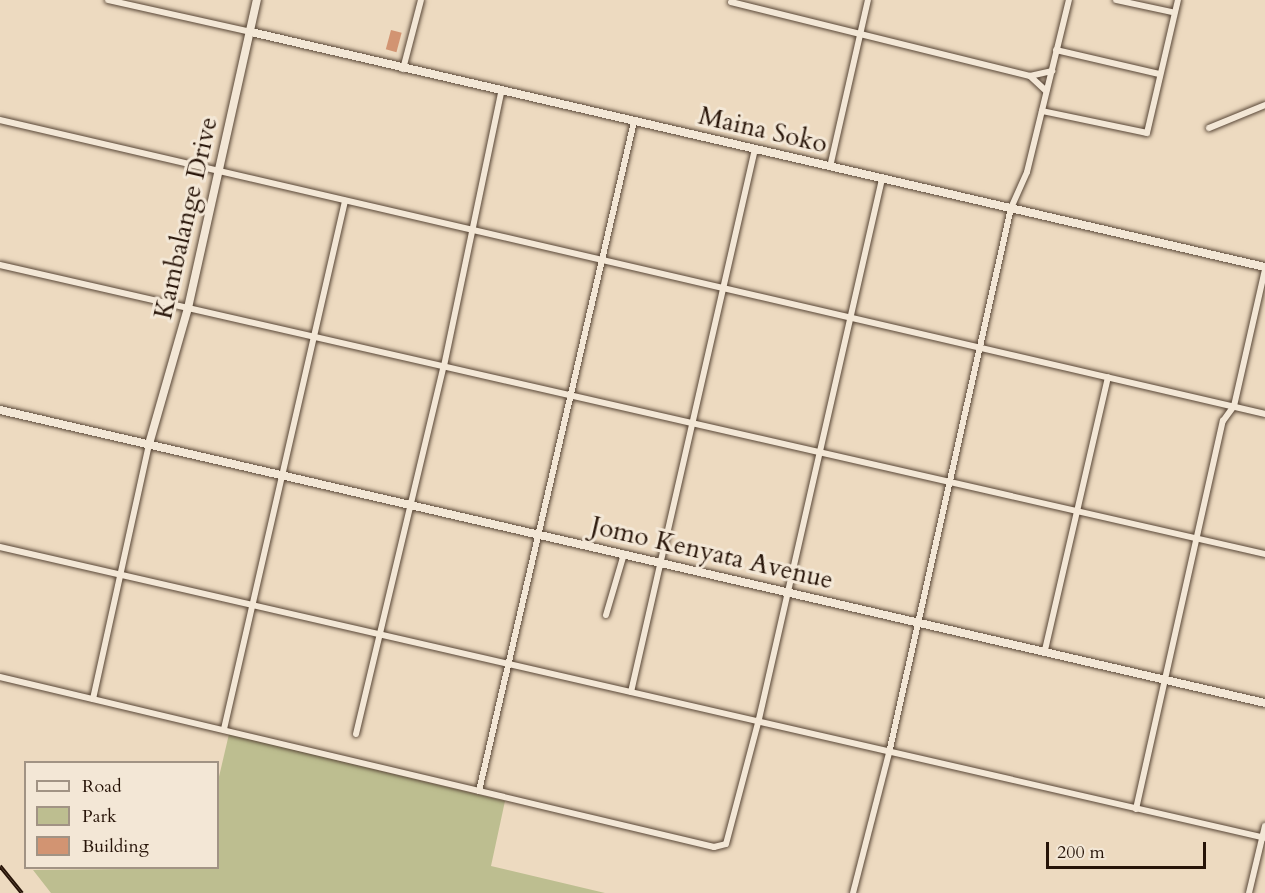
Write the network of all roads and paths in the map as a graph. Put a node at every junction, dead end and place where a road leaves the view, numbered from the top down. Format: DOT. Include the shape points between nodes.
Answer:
graph roads {
  1 [pos="108,0"];
  2 [pos="257,0"];
  3 [pos="421,0"];
  4 [pos="868,0"];
  5 [pos="1068,0"];
  6 [pos="1116,0"];
  7 [pos="1178,0"];
  8 [pos="124,2"];
  9 [pos="731,2"];
  10 [pos="1172,12"];
  11 [pos="251,32"];
  12 [pos="861,37"];
  13 [pos="1056,50"];
  14 [pos="403,69"];
  15 [pos="1052,71"];
  16 [pos="1159,74"];
  17 [pos="1030,76"];
  18 [pos="1046,91"];
  19 [pos="501,92"];
  20 [pos="1265,105"];
  21 [pos="1042,111"];
  22 [pos="0,120"];
  23 [pos="633,122"];
  24 [pos="1209,128"];
  25 [pos="755,149"];
  26 [pos="830,167"];
  27 [pos="219,172"];
  28 [pos="882,179"];
  29 [pos="345,201"];
  30 [pos="1011,208"];
  31 [pos="472,231"];
  32 [pos="600,258"];
  33 [pos="0,265"];
  34 [pos="1265,268"];
  35 [pos="723,286"];
  36 [pos="188,308"];
  37 [pos="852,315"];
  38 [pos="316,339"];
  39 [pos="980,346"];
  40 [pos="444,366"];
  41 [pos="1108,377"];
  42 [pos="567,396"];
  43 [pos="1234,406"];
  44 [pos="0,410"];
  45 [pos="1265,414"];
  46 [pos="692,423"];
  47 [pos="149,444"];
  48 [pos="819,454"];
  49 [pos="285,475"];
  50 [pos="950,483"];
  51 [pos="410,505"];
  52 [pos="1075,512"];
  53 [pos="537,534"];
  54 [pos="1198,537"];
  55 [pos="0,547"];
  56 [pos="624,554"];
  57 [pos="1265,554"];
  58 [pos="661,561"];
  59 [pos="121,573"];
  60 [pos="788,591"];
  61 [pos="254,605"];
  62 [pos="606,615"];
  63 [pos="919,621"];
  64 [pos="381,633"];
  65 [pos="1044,650"];
  66 [pos="506,663"];
  67 [pos="0,677"];
  68 [pos="1167,680"];
  69 [pos="631,692"];
  70 [pos="93,699"];
  71 [pos="1265,703"];
  72 [pos="759,719"];
  73 [pos="224,729"];
  74 [pos="356,735"];
  75 [pos="889,753"];
  76 [pos="479,791"];
  77 [pos="1136,809"];
  78 [pos="1265,826"];
  79 [pos="1264,837"];
  80 [pos="853,893"];
  81 [pos="1249,893"];
  1 -- 8 [label="street"];
  2 -- 11 [label="street, Kambalange Drive"];
  3 -- 14 [label="street"];
  4 -- 12 [label="street"];
  5 -- 13 [label="street"];
  6 -- 10 [label="street"];
  7 -- 10 [label="street"];
  8 -- 11 [label="street"];
  9 -- 12 [label="street"];
  10 -- 16 [label="street"];
  11 -- 14 [label="street, Maina Soko"];
  11 -- 27 [label="street, Kambalange Drive"];
  12 -- 17 [label="street"];
  12 -- 26 [label="street"];
  13 -- 15 [label="street"];
  13 -- 16 [label="street"];
  14 -- 19 [label="street, Maina Soko"];
  15 -- 17 [label="street"];
  15 -- 18 [label="street"];
  16 -- 21 [label="street" via="1149,129 1143,135"];
  17 -- 18 [label="street"];
  18 -- 21 [label="street"];
  19 -- 23 [label="street, Maina Soko"];
  19 -- 31 [label="street"];
  20 -- 24 [label="street"];
  21 -- 30 [label="street" via="1027,172"];
  22 -- 27 [label="street"];
  23 -- 25 [label="street, Maina Soko"];
  23 -- 32 [label="street"];
  25 -- 26 [label="street, Maina Soko"];
  25 -- 35 [label="street"];
  26 -- 28 [label="street, Maina Soko"];
  27 -- 29 [label="street"];
  27 -- 36 [label="street, Kambalange Drive"];
  28 -- 30 [label="street, Maina Soko"];
  28 -- 37 [label="street"];
  29 -- 31 [label="street"];
  29 -- 38 [label="street"];
  30 -- 34 [label="street, Maina Soko"];
  30 -- 39 [label="street"];
  31 -- 32 [label="street"];
  31 -- 40 [label="street"];
  32 -- 35 [label="street"];
  32 -- 42 [label="street"];
  33 -- 36 [label="street"];
  34 -- 43 [label="street"];
  35 -- 37 [label="street"];
  35 -- 46 [label="street"];
  36 -- 38 [label="street"];
  36 -- 47 [label="street, Kambalange Drive"];
  37 -- 39 [label="street"];
  37 -- 48 [label="street"];
  38 -- 40 [label="street"];
  38 -- 49 [label="street"];
  39 -- 41 [label="street"];
  39 -- 50 [label="street"];
  40 -- 42 [label="street"];
  40 -- 51 [label="street"];
  41 -- 43 [label="street"];
  41 -- 52 [label="street"];
  42 -- 46 [label="street"];
  42 -- 53 [label="street"];
  43 -- 45 [label="street"];
  43 -- 54 [label="street" via="1223,421"];
  44 -- 47 [label="street, Jomo Kenyata Avenue"];
  46 -- 48 [label="street"];
  46 -- 58 [label="street"];
  47 -- 49 [label="street, Jomo Kenyata Avenue"];
  47 -- 59 [label="street"];
  48 -- 50 [label="street"];
  48 -- 60 [label="street"];
  49 -- 51 [label="street, Jomo Kenyata Avenue"];
  49 -- 61 [label="street"];
  50 -- 52 [label="street"];
  50 -- 63 [label="street"];
  51 -- 53 [label="street, Jomo Kenyata Avenue"];
  51 -- 64 [label="street"];
  52 -- 54 [label="street"];
  52 -- 65 [label="street"];
  53 -- 56 [label="street, Jomo Kenyata Avenue"];
  53 -- 66 [label="street"];
  54 -- 57 [label="street"];
  54 -- 68 [label="street"];
  55 -- 59 [label="street"];
  56 -- 58 [label="street, Jomo Kenyata Avenue"];
  56 -- 62 [label="street"];
  58 -- 60 [label="street, Jomo Kenyata Avenue"];
  58 -- 69 [label="street"];
  59 -- 61 [label="street"];
  59 -- 70 [label="street"];
  60 -- 63 [label="street, Jomo Kenyata Avenue"];
  60 -- 72 [label="street"];
  61 -- 64 [label="street"];
  61 -- 73 [label="street"];
  63 -- 65 [label="street, Jomo Kenyata Avenue"];
  63 -- 75 [label="street"];
  64 -- 66 [label="street"];
  64 -- 74 [label="street"];
  65 -- 68 [label="street, Jomo Kenyata Avenue"];
  66 -- 69 [label="street"];
  66 -- 76 [label="street"];
  67 -- 70 [label="street"];
  68 -- 71 [label="street, Jomo Kenyata Avenue"];
  68 -- 77 [label="street"];
  69 -- 72 [label="street"];
  70 -- 73 [label="street"];
  72 -- 75 [label="street"];
  72 -- 76 [label="street" via="726,844 714,846"];
  73 -- 76 [label="street"];
  75 -- 77 [label="street"];
  75 -- 80 [label="street"];
  77 -- 79 [label="street"];
  78 -- 79 [label="street"];
  79 -- 81 [label="street"];
}
